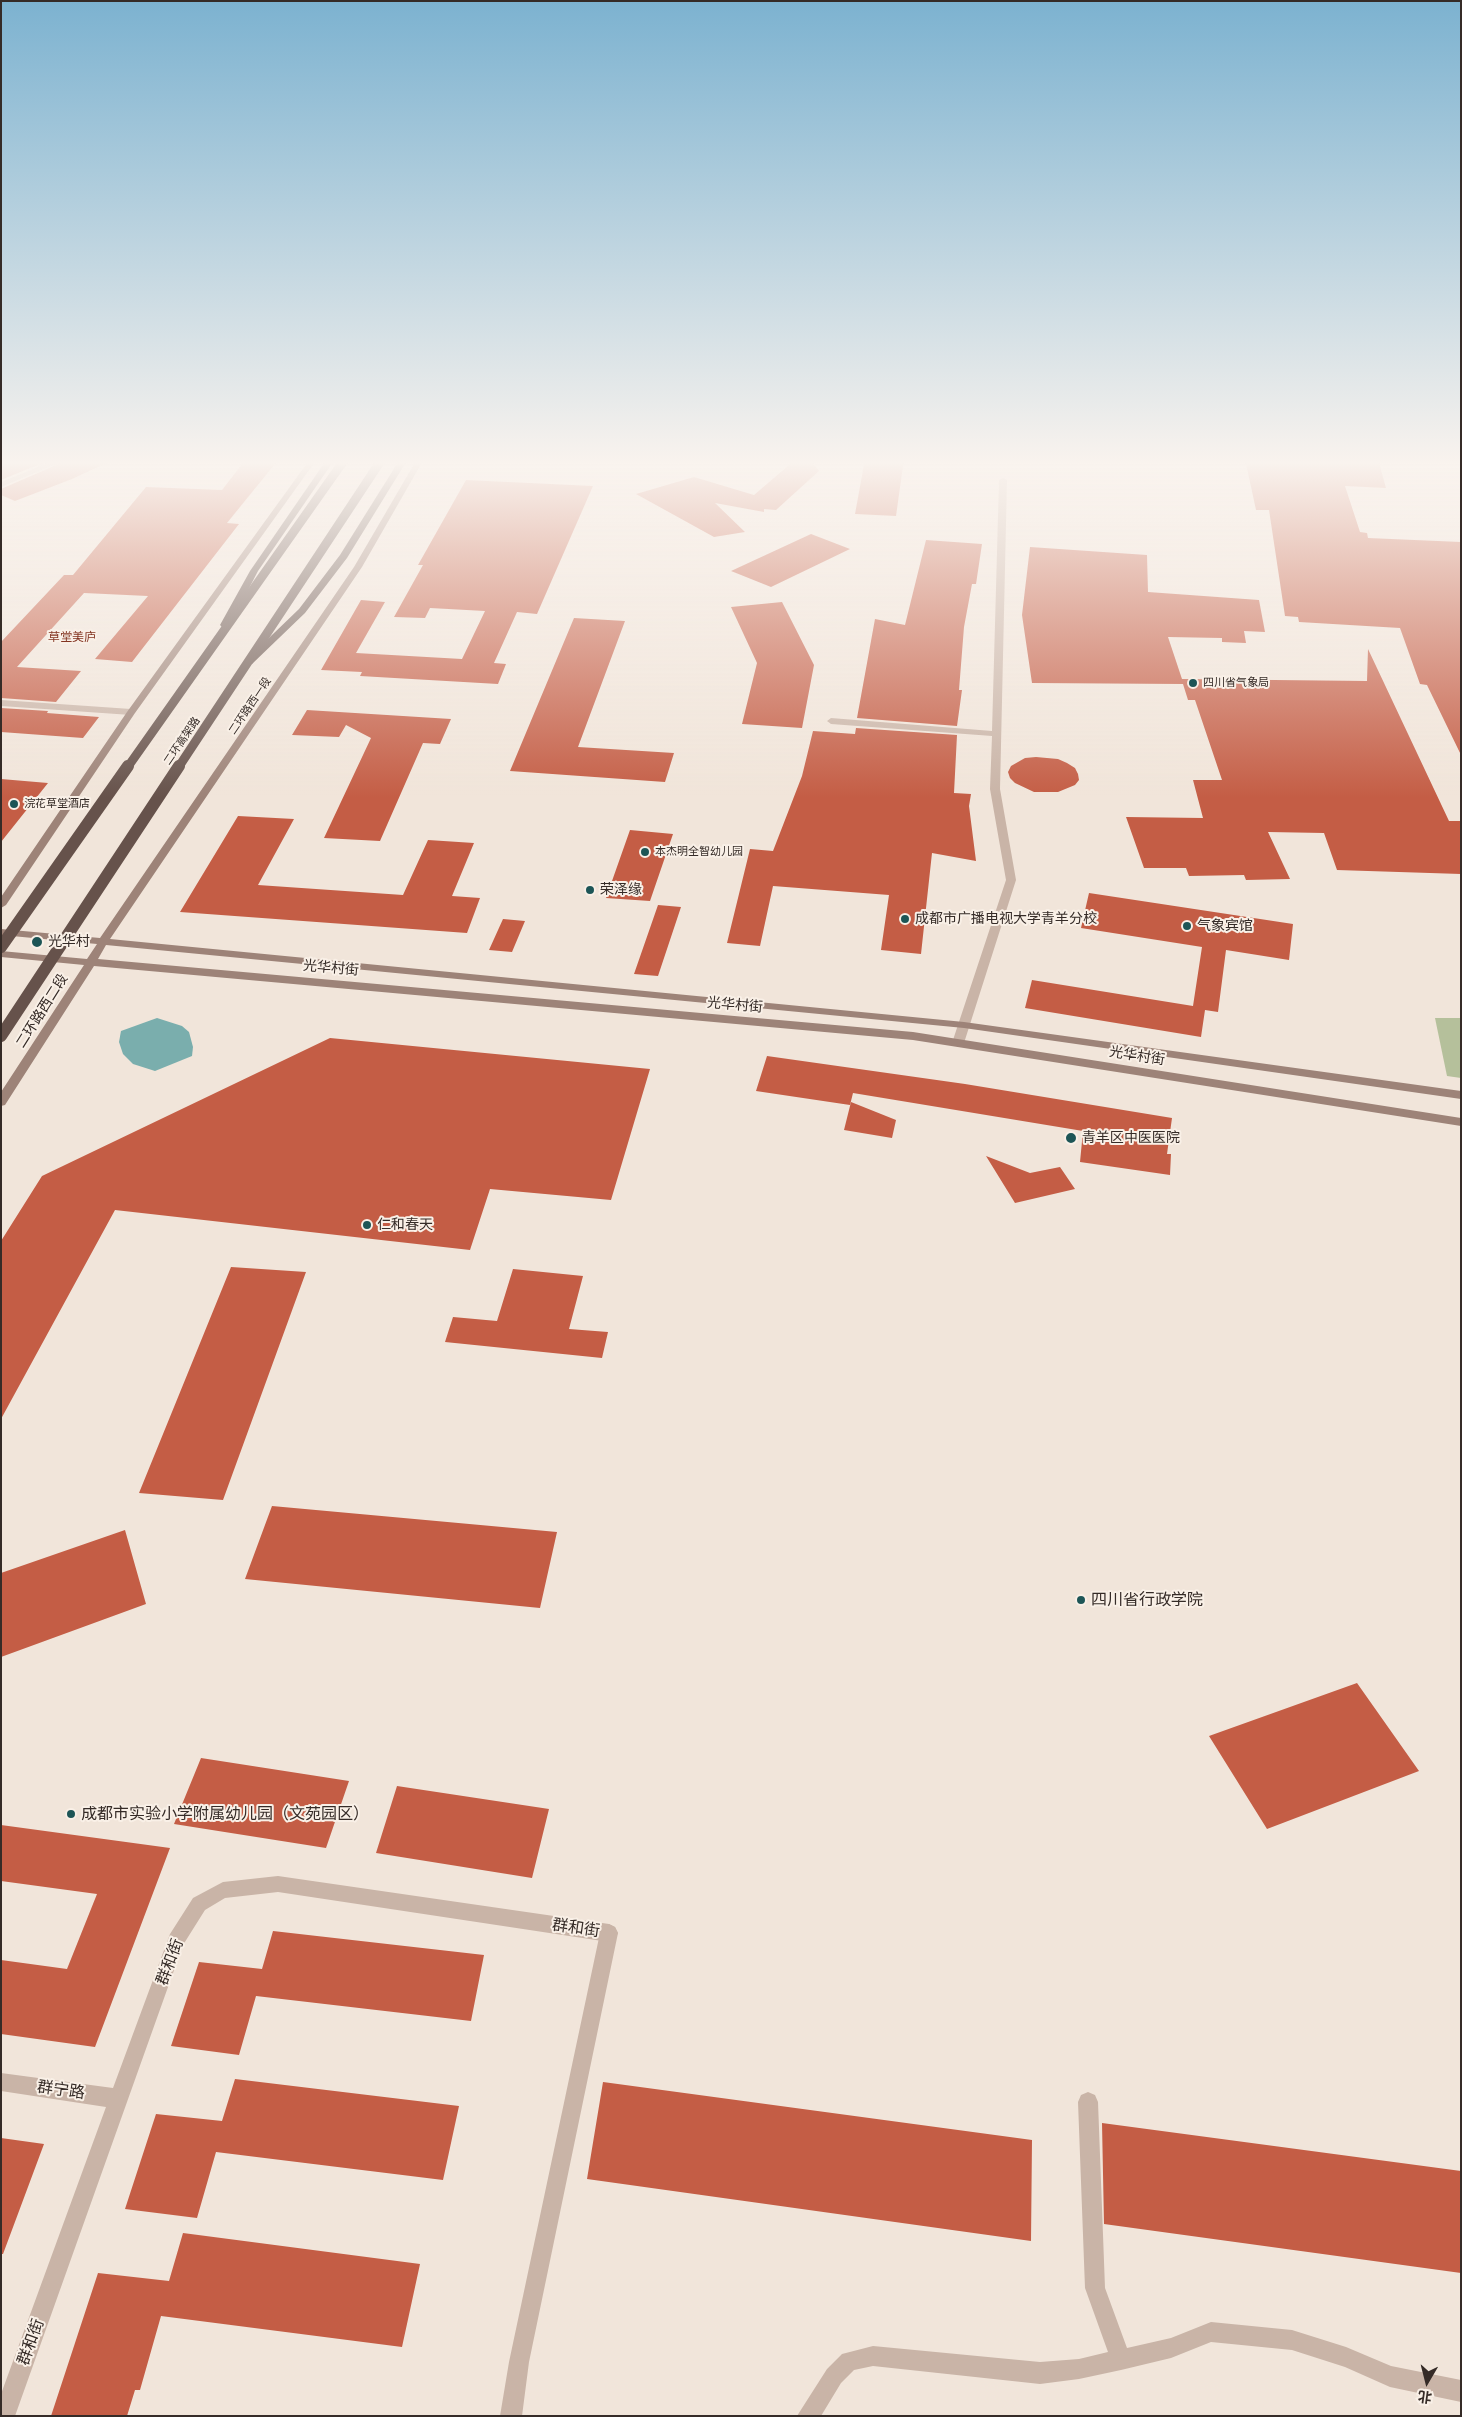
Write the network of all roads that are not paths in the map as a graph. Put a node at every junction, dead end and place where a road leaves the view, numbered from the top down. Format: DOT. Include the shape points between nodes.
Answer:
graph roads {
  1 [pos="232,572"];
  2 [pos="254,572"];
  3 [pos="266,572"];
  4 [pos="308,572"];
  5 [pos="332,572"];
  6 [pos="355,572"];
  7 [pos="1001,572"];
  8 [pos="213,647"];
  9 [pos="249,662"];
  10 [pos="1,703"];
  11 [pos="131,712"];
  12 [pos="831,720"];
  13 [pos="996,734"];
  14 [pos="1,905"];
  15 [pos="1,932"];
  16 [pos="104,941"];
  17 [pos="1,948"];
  18 [pos="1,954"];
  19 [pos="91,961"];
  20 [pos="964,1025"];
  21 [pos="1,1036"];
  22 [pos="958,1043"];
  23 [pos="1461,1095"];
  24 [pos="1,1102"];
  25 [pos="1461,1122"];
  26 [pos="1,2082"];
  27 [pos="120,2099"];
  28 [pos="1088,2102"];
  29 [pos="1121,2360"];
  30 [pos="1461,2391"];
  31 [pos="4,2416"];
  32 [pos="511,2416"];
  33 [pos="808,2416"];
  1 -- 11 [label="main road"];
  2 -- 8 [label="highway, bridge"];
  3 -- 8 [label="highway, bridge"];
  4 -- 9 [label="highway, 二环高架路, bridge"];
  5 -- 9 [label="highway, bridge" via="302,610"];
  6 -- 16 [label="main road, 二环路西一段"];
  7 -- 13 [label="street"];
  8 -- 17 [label="highway, bridge"];
  9 -- 21 [label="highway, 二环高架路, bridge"];
  10 -- 11 [label="street"];
  11 -- 14 [label="main road"];
  12 -- 13 [label="street"];
  13 -- 20 [label="street" via="995,788 1011,880"];
  15 -- 16 [label="main road, 光华村街"];
  16 -- 19 [label="main road, 二环路西一段"];
  16 -- 20 [label="main road, 光华村街"];
  18 -- 19 [label="main road, 光华村街"];
  19 -- 22 [label="main road, 光华村街" via="913,1036"];
  19 -- 24 [label="main road, 二环路西二段"];
  20 -- 22 [label="street"];
  20 -- 23 [label="main road, 光华村街"];
  22 -- 25 [label="main road, 光华村街"];
  26 -- 27 [label="street, 群宁路"];
  27 -- 31 [label="street, 群和街"];
  27 -- 32 [label="street, 群和街" via="176,1940 199,1904 223,1890 278,1884 609,1933 518,2362"];
  28 -- 29 [label="street" via="1095,2288"];
  29 -- 30 [label="street" via="1171,2348 1211,2332 1292,2340 1346,2357 1390,2376"];
  29 -- 33 [label="street" via="1040,2373 873,2356 849,2361 834,2376"];
}
